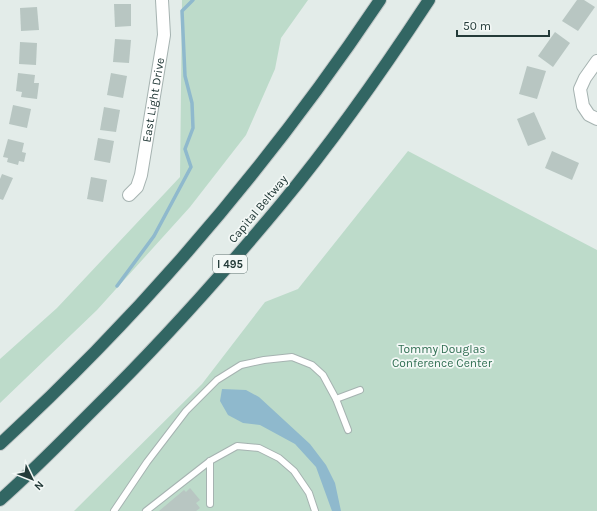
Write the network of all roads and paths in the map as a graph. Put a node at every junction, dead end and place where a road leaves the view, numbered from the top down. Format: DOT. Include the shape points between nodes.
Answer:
graph roads {
  1 [pos="162,0"];
  2 [pos="380,0"];
  3 [pos="429,0"];
  4 [pos="597,61"];
  5 [pos="597,119"];
  6 [pos="129,195"];
  7 [pos="360,390"];
  8 [pos="336,399"];
  9 [pos="348,430"];
  10 [pos="0,444"];
  11 [pos="210,461"];
  12 [pos="0,500"];
  13 [pos="210,504"];
  14 [pos="114,511"];
  15 [pos="146,511"];
  16 [pos="315,511"];
  1 -- 6 [label="street, East Light Drive" via="164,36 141,175 137,186"];
  2 -- 10 [label="highway" via="289,128 210,225 102,345"];
  3 -- 12 [label="highway, Capital Beltway / I 495" via="350,115 242,251 152,351"];
  4 -- 5 [label="street" via="580,89 583,106 589,115"];
  7 -- 8 [label="lane"];
  8 -- 9 [label="lane"];
  8 -- 14 [label="lane" via="323,375 312,365 292,357 241,366 217,380 186,411"];
  11 -- 13 [label="lane"];
  11 -- 15 [label="lane"];
  11 -- 16 [label="lane" via="237,446 259,448 279,458 294,471 309,493"];
}
